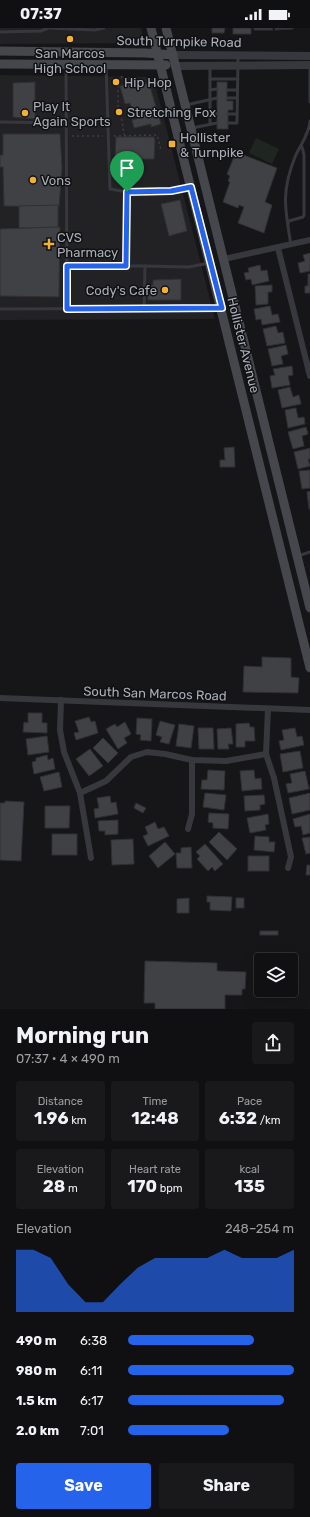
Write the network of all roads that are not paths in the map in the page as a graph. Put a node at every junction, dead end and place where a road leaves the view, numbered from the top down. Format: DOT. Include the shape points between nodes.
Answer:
graph roads {
  1 [pos="49,28"];
  2 [pos="104,28"];
  3 [pos="151,28"];
  4 [pos="166,28"];
  5 [pos="0,32"];
  6 [pos="0,51"];
  7 [pos="158,54"];
  8 [pos="173,55"];
  9 [pos="238,55"];
  10 [pos="310,56"];
  11 [pos="0,64"];
  12 [pos="66,65"];
  13 [pos="106,65"];
  14 [pos="161,65"];
  15 [pos="310,65"];
  16 [pos="175,66"];
  17 [pos="210,66"];
  18 [pos="238,66"];
  19 [pos="210,79"];
  20 [pos="238,79"];
  21 [pos="210,90"];
  22 [pos="217,90"];
  23 [pos="227,90"];
  24 [pos="237,90"];
  25 [pos="210,98"];
  26 [pos="217,98"];
  27 [pos="227,98"];
  28 [pos="237,98"];
  29 [pos="310,102"];
  30 [pos="184,105"];
  31 [pos="210,114"];
  32 [pos="217,114"];
  33 [pos="228,114"];
  34 [pos="237,114"];
  35 [pos="310,121"];
  36 [pos="0,122"];
  37 [pos="67,123"];
  38 [pos="217,123"];
  39 [pos="228,123"];
  40 [pos="210,124"];
  41 [pos="190,129"];
  42 [pos="302,147"];
  43 [pos="191,187"];
  44 [pos="127,192"];
  45 [pos="288,224"];
  46 [pos="310,240"];
  47 [pos="291,245"];
  48 [pos="278,248"];
  49 [pos="224,259"];
  50 [pos="210,263"];
  51 [pos="67,266"];
  52 [pos="126,266"];
  53 [pos="144,266"];
  54 [pos="222,308"];
  55 [pos="0,309"];
  56 [pos="67,309"];
  57 [pos="144,309"];
  58 [pos="310,376"];
  59 [pos="310,552"];
  60 [pos="297,556"];
  61 [pos="310,608"];
  62 [pos="310,668"];
  63 [pos="0,698"];
  64 [pos="61,700"];
  65 [pos="268,709"];
  66 [pos="310,710"];
  67 [pos="266,754"];
  68 [pos="192,760"];
  69 [pos="80,793"];
  70 [pos="188,829"];
  71 [pos="91,858"];
  72 [pos="288,868"];
  1 -- 2 [label="lane"];
  1 -- 5 [label="lane" via="41,31"];
  3 -- 7 [label="main road, Hollister Avenue"];
  4 -- 8 [label="main road, Hollister Avenue"];
  6 -- 7 [label="main road, South Turnpike Road"];
  7 -- 8 [label="main road, South Turnpike Road"];
  7 -- 14 [label="main road, Hollister Avenue"];
  8 -- 9 [label="street, South Turnpike Road"];
  8 -- 16 [label="main road, Hollister Avenue"];
  9 -- 10 [label="street, South Turnpike Road"];
  9 -- 18 [label="lane"];
  11 -- 12 [label="main road, South Turnpike Road"];
  12 -- 13 [label="main road, South Turnpike Road"];
  12 -- 37 [label="lane"];
  13 -- 14 [label="main road, South Turnpike Road"];
  13 -- 44 [label="lane" via="110,189"];
  14 -- 16 [label="main road, South Turnpike Road"];
  14 -- 43 [label="main road, Hollister Avenue"];
  15 -- 18 [label="street, South Turnpike Road"];
  15 -- 29 [label="lane"];
  16 -- 17 [label="street, South Turnpike Road"];
  16 -- 30 [label="main road, Hollister Avenue"];
  17 -- 18 [label="street, South Turnpike Road"];
  17 -- 19 [label="lane"];
  18 -- 20 [label="lane"];
  19 -- 20 [label="lane"];
  19 -- 21 [label="lane"];
  20 -- 24 [label="lane"];
  21 -- 22 [label="lane"];
  21 -- 25 [label="lane"];
  23 -- 24 [label="lane"];
  24 -- 28 [label="lane"];
  25 -- 26 [label="lane"];
  25 -- 30 [label="lane"];
  25 -- 31 [label="lane"];
  27 -- 28 [label="lane"];
  28 -- 34 [label="lane"];
  30 -- 41 [label="main road, Hollister Avenue"];
  31 -- 32 [label="lane"];
  31 -- 40 [label="lane"];
  33 -- 34 [label="lane"];
  34 -- 39 [label="lane" via="237,123"];
  35 -- 42 [label="lane"];
  36 -- 37 [label="lane"];
  37 -- 51 [label="lane"];
  38 -- 40 [label="lane"];
  40 -- 41 [label="lane"];
  41 -- 49 [label="main road, Hollister Avenue"];
  42 -- 45 [label="lane" via="297,152 287,180 284,206"];
  42 -- 45 [label="lane" via="304,215"];
  43 -- 44 [label="lane" via="171,191"];
  43 -- 50 [label="main road, Hollister Avenue"];
  44 -- 52 [label="lane"];
  45 -- 47 [label="lane"];
  46 -- 47 [label="street"];
  47 -- 48 [label="street"];
  48 -- 49 [label="street"];
  48 -- 58 [label="street"];
  49 -- 60 [label="main road, Hollister Avenue"];
  50 -- 53 [label="lane" via="189,267"];
  50 -- 54 [label="main road, Hollister Avenue"];
  51 -- 52 [label="lane"];
  51 -- 56 [label="lane"];
  52 -- 53 [label="lane"];
  53 -- 57 [label="lane"];
  54 -- 57 [label="lane"];
  54 -- 62 [label="main road, Hollister Avenue"];
  55 -- 56 [label="lane"];
  56 -- 57 [label="lane"];
  59 -- 60 [label="lane"];
  60 -- 61 [label="main road, Hollister Avenue"];
  63 -- 64 [label="street, South San Marcos Road"];
  64 -- 65 [label="street, South San Marcos Road"];
  64 -- 69 [label="street" via="60,730 64,752"];
  65 -- 66 [label="street, South San Marcos Road"];
  65 -- 67 [label="street"];
  67 -- 68 [label="street" via="226,761"];
  67 -- 72 [label="street" via="274,778 291,857"];
  68 -- 69 [label="street" via="147,752 136,755 106,780"];
  68 -- 70 [label="street" via="192,814"];
  69 -- 71 [label="street"];
}
